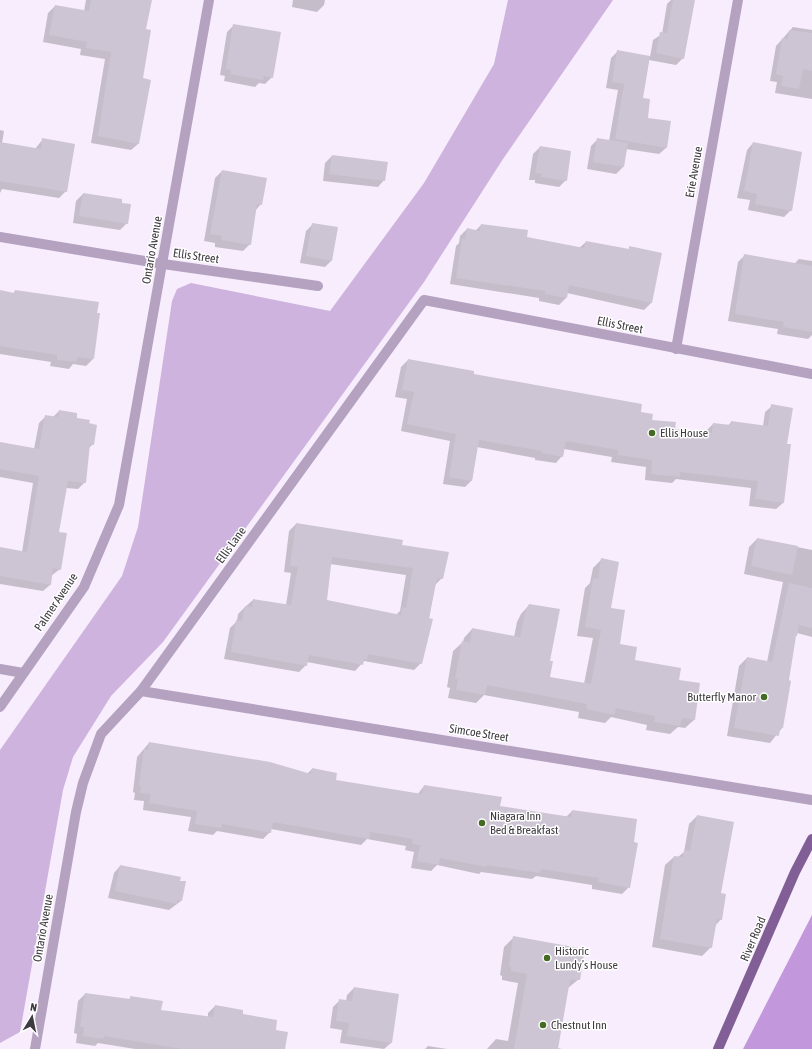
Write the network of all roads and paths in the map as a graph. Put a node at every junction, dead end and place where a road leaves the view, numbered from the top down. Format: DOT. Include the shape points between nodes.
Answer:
graph roads {
  1 [pos="209,0"];
  2 [pos="738,0"];
  3 [pos="0,238"];
  4 [pos="163,264"];
  5 [pos="318,286"];
  6 [pos="424,300"];
  7 [pos="676,349"];
  8 [pos="812,374"];
  9 [pos="119,505"];
  10 [pos="0,669"];
  11 [pos="23,673"];
  12 [pos="141,691"];
  13 [pos="0,707"];
  14 [pos="812,800"];
  15 [pos="76,812"];
  16 [pos="812,839"];
  17 [pos="35,1049"];
  18 [pos="718,1049"];
  1 -- 4 [label="street, Ontario Avenue"];
  2 -- 7 [label="street, Erie Avenue"];
  3 -- 4 [label="street, Ellis Street"];
  4 -- 5 [label="street, Ellis Street"];
  4 -- 9 [label="street, Ontario Avenue"];
  6 -- 7 [label="street, Ellis Street"];
  6 -- 12 [label="street, Ellis Lane"];
  7 -- 8 [label="street, Ellis Street"];
  9 -- 11 [label="street, Palmer Avenue" via="84,587"];
  10 -- 11 [label="street"];
  11 -- 13 [label="street, Palmer Avenue"];
  12 -- 14 [label="street, Simcoe Street"];
  12 -- 15 [label="street, Ellis Lane" via="101,734 83,783"];
  15 -- 17 [label="street, Ontario Avenue"];
  16 -- 18 [label="main road, River Road"];
}
